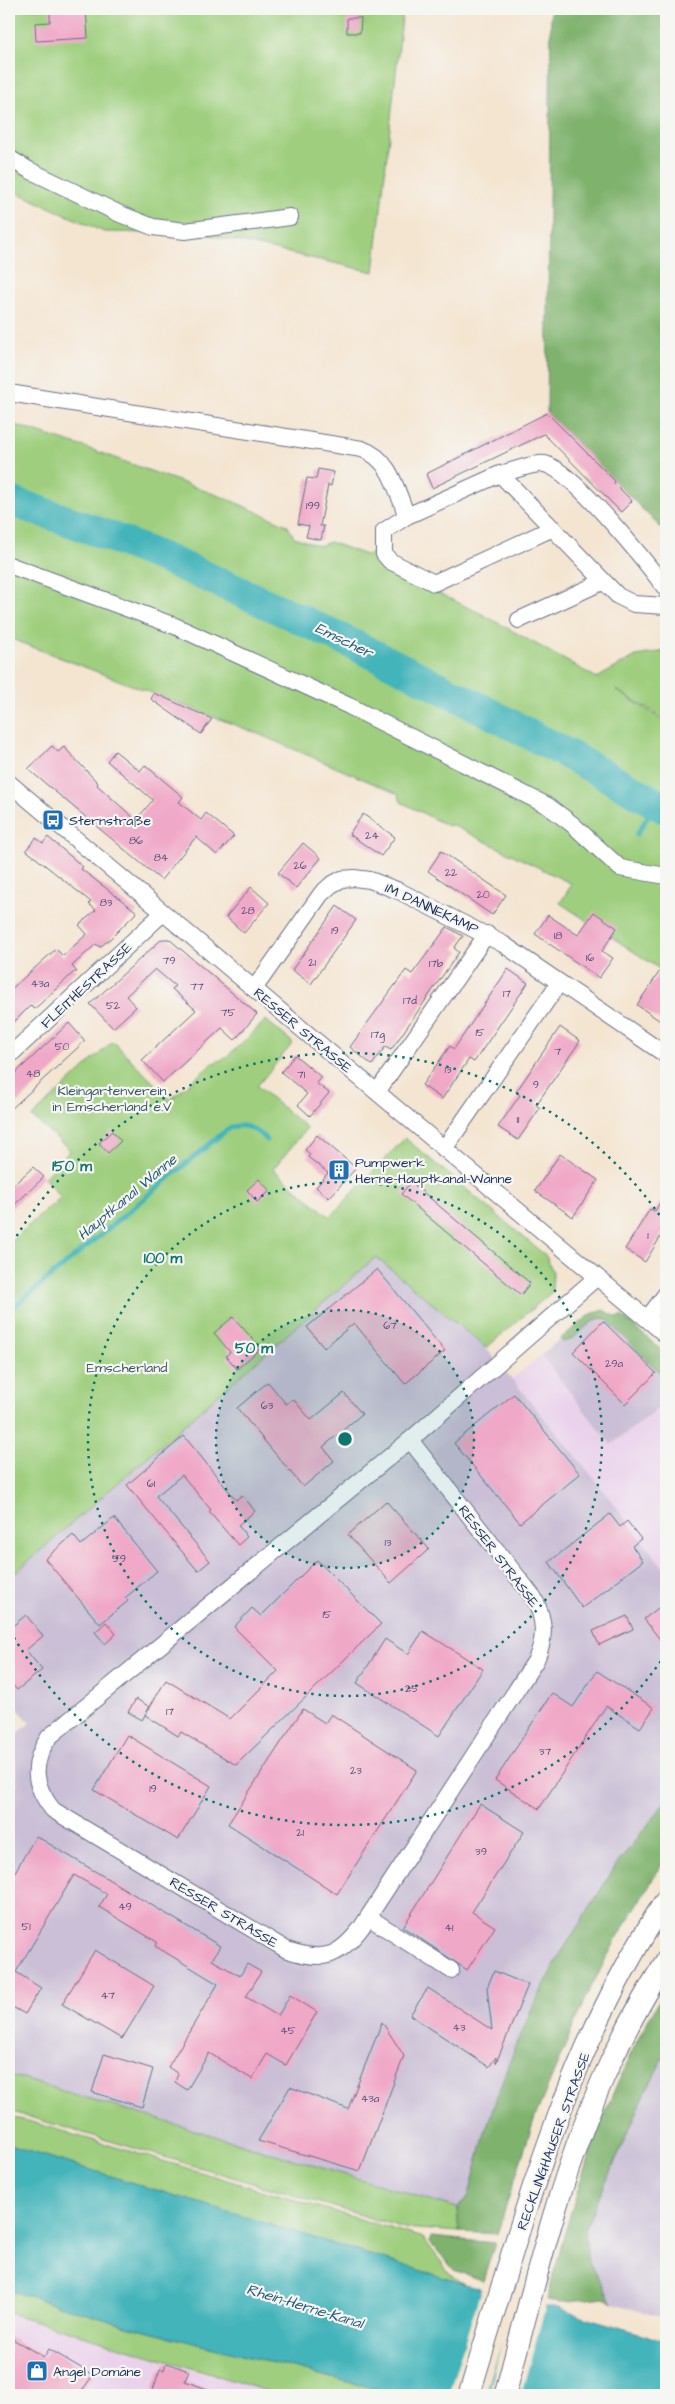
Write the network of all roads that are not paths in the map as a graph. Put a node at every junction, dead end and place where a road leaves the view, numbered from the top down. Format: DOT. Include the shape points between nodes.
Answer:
graph roads {
  1 [pos="9,158"];
  2 [pos="290,217"];
  3 [pos="9,393"];
  4 [pos="500,474"];
  5 [pos="407,516"];
  6 [pos="553,528"];
  7 [pos="9,565"];
  8 [pos="602,582"];
  9 [pos="666,589"];
  10 [pos="666,606"];
  11 [pos="519,620"];
  12 [pos="9,783"];
  13 [pos="666,876"];
  14 [pos="163,913"];
  15 [pos="487,934"];
  16 [pos="559,983"];
  17 [pos="254,989"];
  18 [pos="666,1055"];
  19 [pos="9,1056"];
  20 [pos="377,1092"];
  21 [pos="444,1149"];
  22 [pos="597,1277"];
  23 [pos="666,1294"];
  24 [pos="647,1319"];
  25 [pos="666,1336"];
  26 [pos="410,1440"];
  27 [pos="666,1900"];
  28 [pos="368,1917"];
  29 [pos="666,1960"];
  30 [pos="451,1970"];
  31 [pos="468,2395"];
  32 [pos="504,2395"];
  1 -- 2 [label="street" via="112,210 154,226 185,231"];
  3 -- 5 [label="street" via="362,449 379,457 386,466"];
  4 -- 5 [label="street"];
  4 -- 6 [label="street"];
  4 -- 9 [label="street" via="543,463 557,470 582,489"];
  5 -- 6 [label="street" via="384,531 384,554 390,561 434,583"];
  6 -- 8 [label="street"];
  7 -- 13 [label="street" via="175,626 349,706 548,806 620,868"];
  8 -- 10 [label="street" via="634,604"];
  8 -- 11 [label="street"];
  12 -- 14 [label="street, RESSER STRASSE"];
  14 -- 17 [label="street, RESSER STRASSE"];
  14 -- 19 [label="street, FLEITHESTRASSE"];
  15 -- 16 [label="street, IM DANNEKAMP"];
  15 -- 17 [label="street, IM DANNEKAMP" via="399,890 370,880 342,879 321,894"];
  15 -- 20 [label="street"];
  16 -- 18 [label="street, IM DANNEKAMP"];
  16 -- 21 [label="street"];
  17 -- 20 [label="street, RESSER STRASSE"];
  20 -- 21 [label="street, RESSER STRASSE"];
  21 -- 22 [label="street, RESSER STRASSE"];
  22 -- 24 [label="street, RESSER STRASSE"];
  22 -- 26 [label="street, RESSER STRASSE"];
  23 -- 24 [label="street"];
  24 -- 25 [label="street, RESSER STRASSE"];
  26 -- 28 [label="street, RESSER STRASSE" via="534,1598 541,1612 543,1645"];
  26 -- 28 [label="street, RESSER STRASSE" via="49,1737 36,1764 39,1788 53,1810 287,1950 308,1957 331,1956 347,1946"];
  27 -- 31 [label="main road, RECKLINGHAUSER STRASSE" via="590,2039 563,2104"];
  28 -- 30 [label="street"];
  29 -- 32 [label="main road, RECKLINGHAUSER STRASSE" via="616,2049 588,2114 564,2182"];
}
